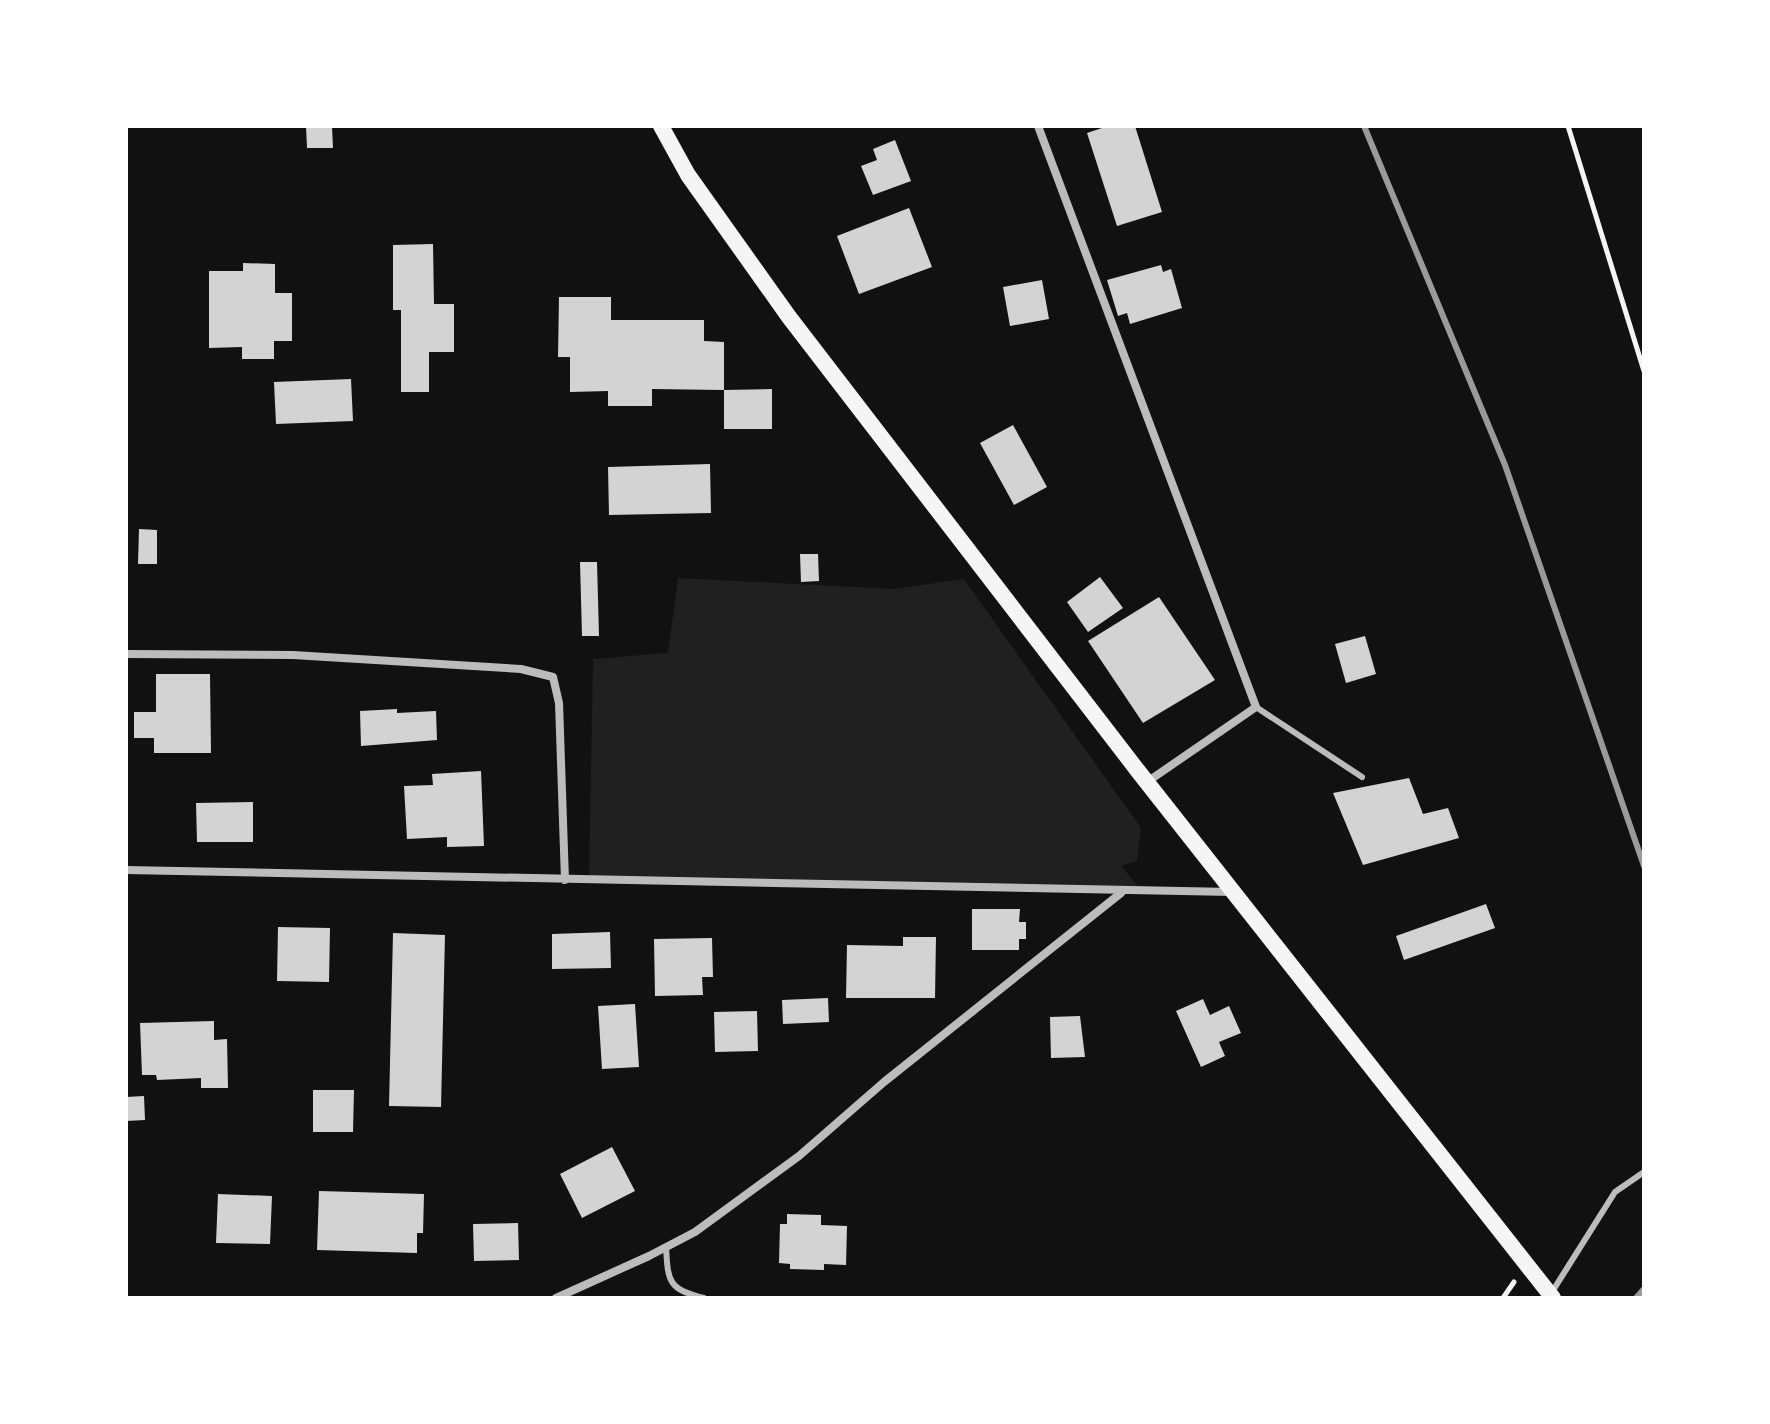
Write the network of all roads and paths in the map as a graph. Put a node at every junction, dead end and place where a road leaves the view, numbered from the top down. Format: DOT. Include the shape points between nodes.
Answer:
graph roads {
  1 [pos="661,126"];
  2 [pos="1038,126"];
  3 [pos="1568,126"];
  4 [pos="1644,371"];
  5 [pos="126,654"];
  6 [pos="1256,707"];
  7 [pos="1362,777"];
  8 [pos="1147,782"];
  9 [pos="126,870"];
  10 [pos="565,880"];
  11 [pos="1122,892"];
  12 [pos="1233,893"];
  13 [pos="1644,1172"];
  14 [pos="666,1247"];
  15 [pos="1551,1296"];
  16 [pos="556,1298"];
  17 [pos="704,1298"];
  1 -- 8 [label="main road" via="688,175 789,317"];
  2 -- 6 [label="street"];
  3 -- 4 [label="path"];
  5 -- 10 [label="street" via="308,656 521,669 553,677 559,703"];
  6 -- 7 [label="lane"];
  6 -- 8 [label="street"];
  8 -- 12 [label="main road"];
  9 -- 10 [label="street"];
  10 -- 11 [label="street"];
  11 -- 12 [label="street"];
  11 -- 14 [label="street" via="799,1156"];
  12 -- 15 [label="main road"];
  13 -- 15 [label="lane" via="1615,1192"];
  14 -- 16 [label="street"];
  14 -- 17 [label="lane" via="670,1281 676,1289"];
}
